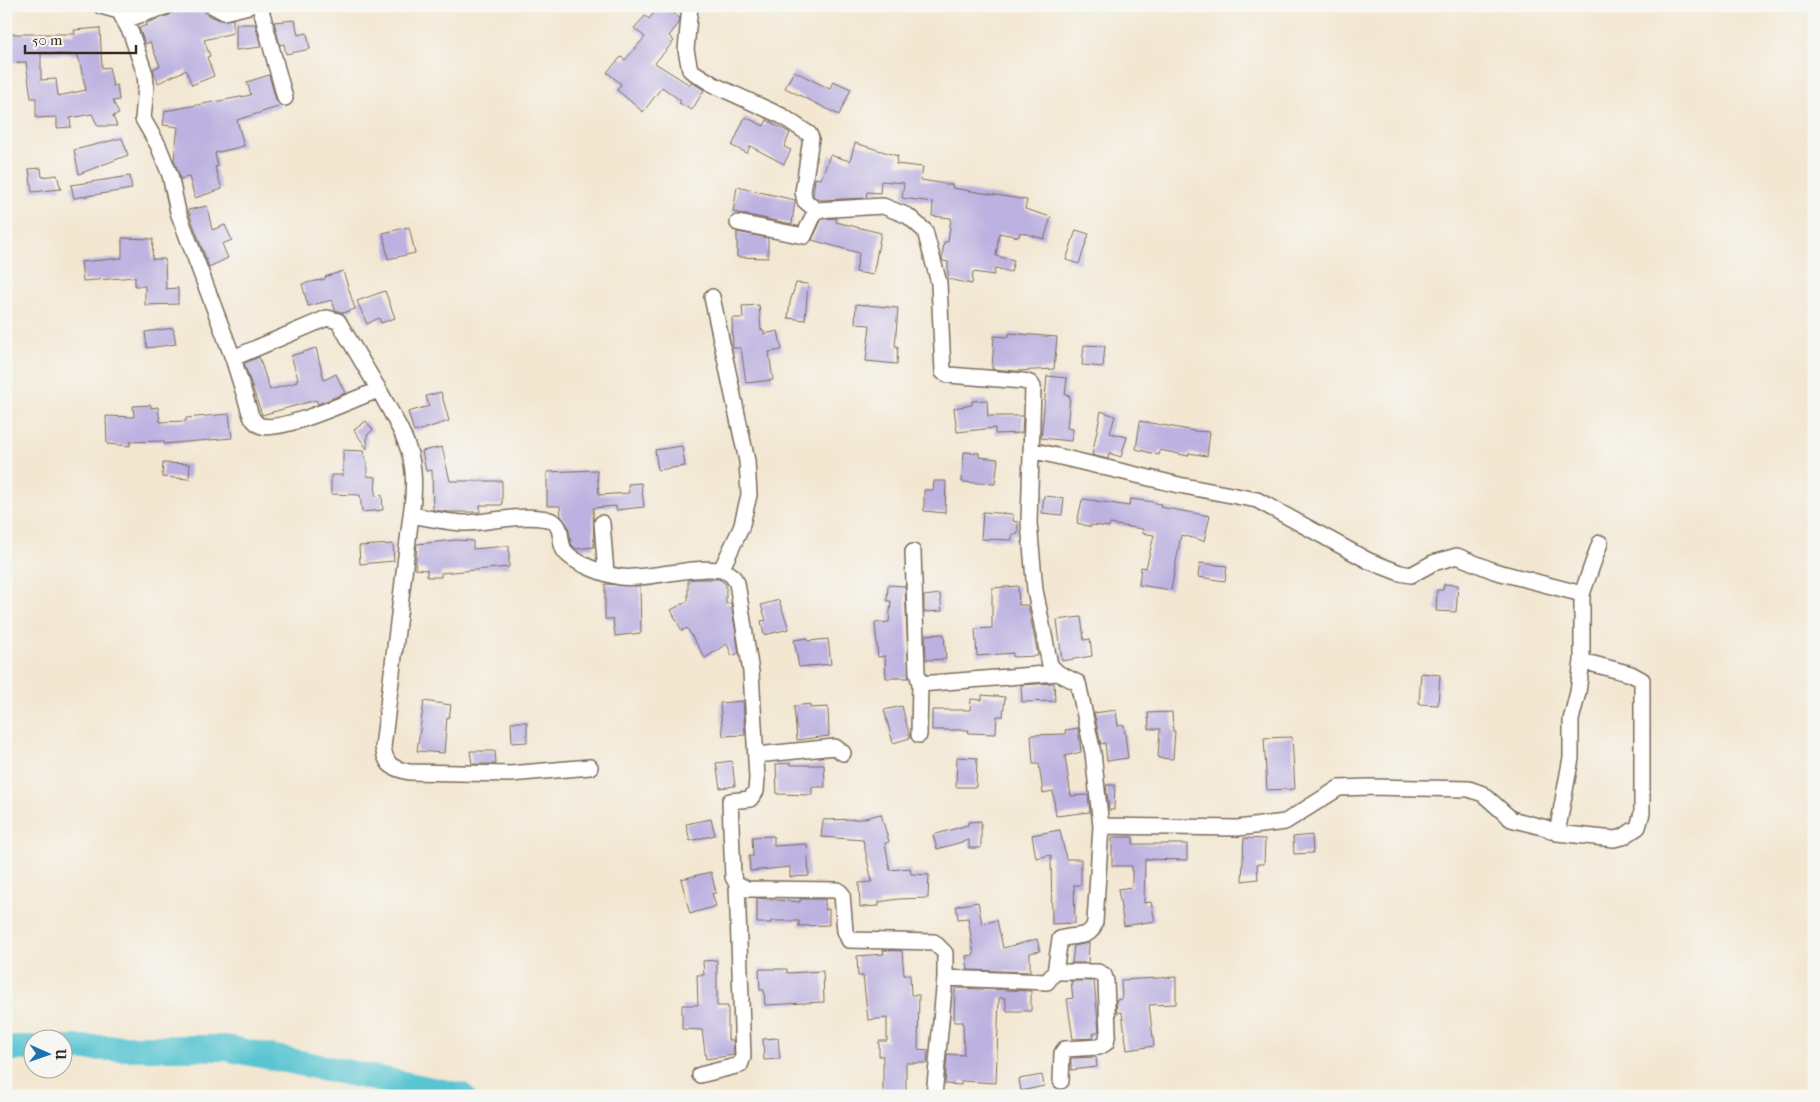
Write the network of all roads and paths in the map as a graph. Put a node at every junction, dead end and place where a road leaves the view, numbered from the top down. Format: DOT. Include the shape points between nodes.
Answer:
graph roads {
  1 [pos="100,6"];
  2 [pos="167,6"];
  3 [pos="213,6"];
  4 [pos="250,6"];
  5 [pos="260,6"];
  6 [pos="690,6"];
  7 [pos="124,20"];
  8 [pos="285,98"];
  9 [pos="816,210"];
  10 [pos="738,223"];
  11 [pos="712,297"];
  12 [pos="233,358"];
  13 [pos="379,390"];
  14 [pos="1030,450"];
  15 [pos="411,515"];
  16 [pos="602,523"];
  17 [pos="1600,544"];
  18 [pos="913,552"];
  19 [pos="721,570"];
  20 [pos="606,573"];
  21 [pos="1582,594"];
  22 [pos="1582,661"];
  23 [pos="1058,673"];
  24 [pos="920,684"];
  25 [pos="919,735"];
  26 [pos="843,753"];
  27 [pos="756,755"];
  28 [pos="590,767"];
  29 [pos="1101,826"];
  30 [pos="1557,833"];
  31 [pos="737,884"];
  32 [pos="1055,972"];
  33 [pos="945,978"];
  34 [pos="700,1075"];
  35 [pos="1061,1081"];
  36 [pos="934,1096"];
  1 -- 7 [label="street" via="119,11"];
  2 -- 7 [label="street"];
  3 -- 4 [label="street" via="219,12"];
  5 -- 8 [label="street"];
  6 -- 9 [label="street" via="686,50 690,70 714,85 782,116 809,134 803,192 805,201"];
  7 -- 12 [label="street" via="144,74 143,119 170,175 178,212"];
  9 -- 10 [label="street" via="804,236"];
  9 -- 14 [label="street" via="883,206 908,216 925,231 939,283 943,372 1030,383 1034,387"];
  11 -- 19 [label="street" via="747,461 750,494 741,528"];
  12 -- 13 [label="street" via="327,318 338,321"];
  12 -- 13 [label="street" via="251,416 264,427 308,417"];
  13 -- 15 [label="street" via="414,461 415,491"];
  14 -- 21 [label="street" via="1257,500 1400,574 1411,575 1433,562 1457,556 1511,576"];
  14 -- 23 [label="street" via="1029,523 1035,590 1050,665"];
  15 -- 20 [label="street" via="466,523 524,517 544,519 554,522 560,530 563,548 571,558"];
  15 -- 28 [label="street" via="383,748 386,761 396,769 409,772 510,774"];
  16 -- 20 [label="street"];
  17 -- 21 [label="street"];
  18 -- 24 [label="street"];
  19 -- 20 [label="street" via="623,577"];
  19 -- 27 [label="street" via="730,574 737,583 751,672"];
  21 -- 22 [label="street"];
  22 -- 30 [label="street" via="1571,720 1571,758"];
  22 -- 30 [label="street" via="1642,680 1642,813 1638,826 1623,837 1614,839"];
  23 -- 24 [label="street"];
  23 -- 29 [label="street" via="1078,684 1080,689 1093,753"];
  24 -- 25 [label="street"];
  26 -- 27 [label="street" via="836,748"];
  27 -- 31 [label="street" via="756,791 750,799 730,802 733,877"];
  29 -- 30 [label="street" via="1265,826 1285,822 1339,788 1370,787 1469,789 1483,794 1511,819"];
  29 -- 32 [label="street" via="1093,930 1060,939"];
  31 -- 33 [label="street" via="747,889 838,890 842,894 844,931 849,940 934,942 945,953"];
  31 -- 34 [label="street" via="743,1057 740,1065"];
  32 -- 33 [label="street" via="1047,982"];
  32 -- 35 [label="street" via="1098,972 1106,981 1106,1043 1099,1047 1064,1049"];
  33 -- 36 [label="street"];
}
